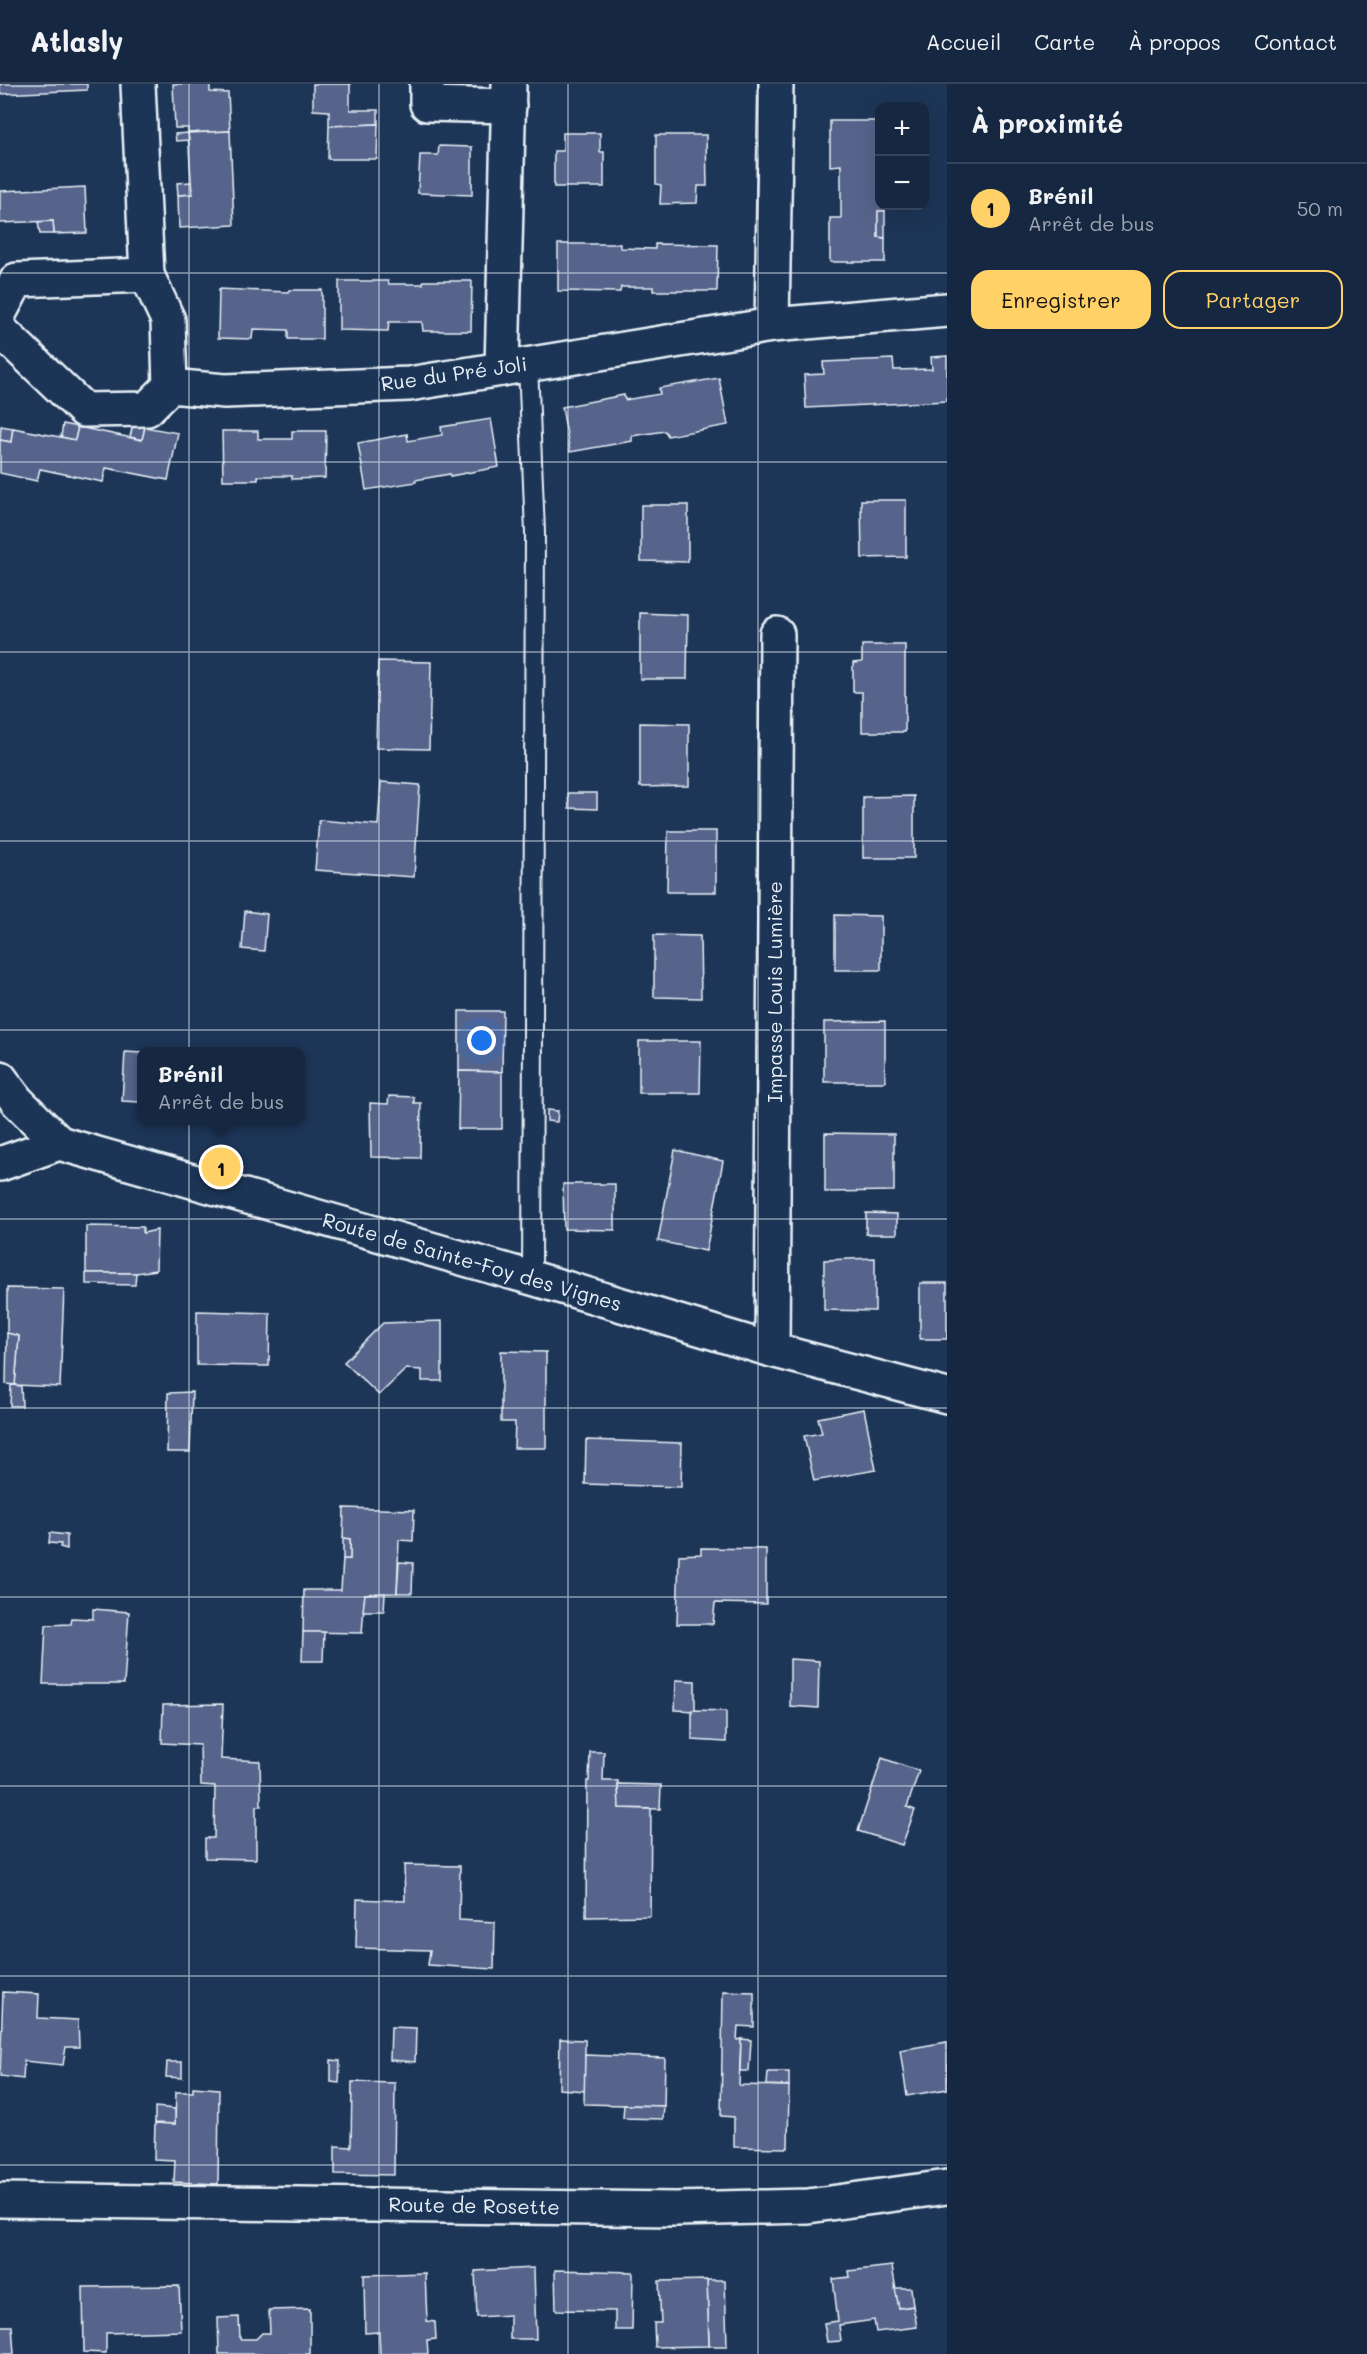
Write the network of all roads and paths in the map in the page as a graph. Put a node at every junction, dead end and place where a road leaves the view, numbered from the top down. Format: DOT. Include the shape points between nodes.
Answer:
graph roads {
  1 [pos="138,84"];
  2 [pos="428,84"];
  3 [pos="776,84"];
  4 [pos="509,95"];
  5 [pos="147,275"];
  6 [pos="947,310"];
  7 [pos="0,312"];
  8 [pos="771,325"];
  9 [pos="0,330"];
  10 [pos="515,367"];
  11 [pos="170,386"];
  12 [pos="777,634"];
  13 [pos="0,1078"];
  14 [pos="59,1143"];
  15 [pos="0,1164"];
  16 [pos="532,1278"];
  17 [pos="772,1350"];
  18 [pos="947,1396"];
  19 [pos="947,2187"];
  20 [pos="0,2200"];
  1 -- 5 [label="street"];
  2 -- 4 [label="street" via="427,104"];
  3 -- 8 [label="street"];
  4 -- 10 [label="street"];
  5 -- 7 [label="street" via="17,280"];
  5 -- 11 [label="street" via="168,320"];
  6 -- 8 [label="street, Rue du Pré Joli"];
  8 -- 10 [label="street, Rue du Pré Joli"];
  9 -- 11 [label="street" via="84,410 147,409"];
  10 -- 11 [label="street, Rue du Pré Joli" via="409,384 225,391"];
  10 -- 16 [label="lane" via="535,532"];
  12 -- 17 [label="street, Impasse Louis Lumière"];
  13 -- 14 [label="street"];
  14 -- 15 [label="street"];
  14 -- 16 [label="street, Route de Sainte-Foy des Vignes"];
  16 -- 17 [label="street, Route de Sainte-Foy des Vignes"];
  17 -- 18 [label="street, Route de Sainte-Foy des Vignes"];
  19 -- 20 [label="street, Route de Rosette" via="808,2206 675,2209"];
}
